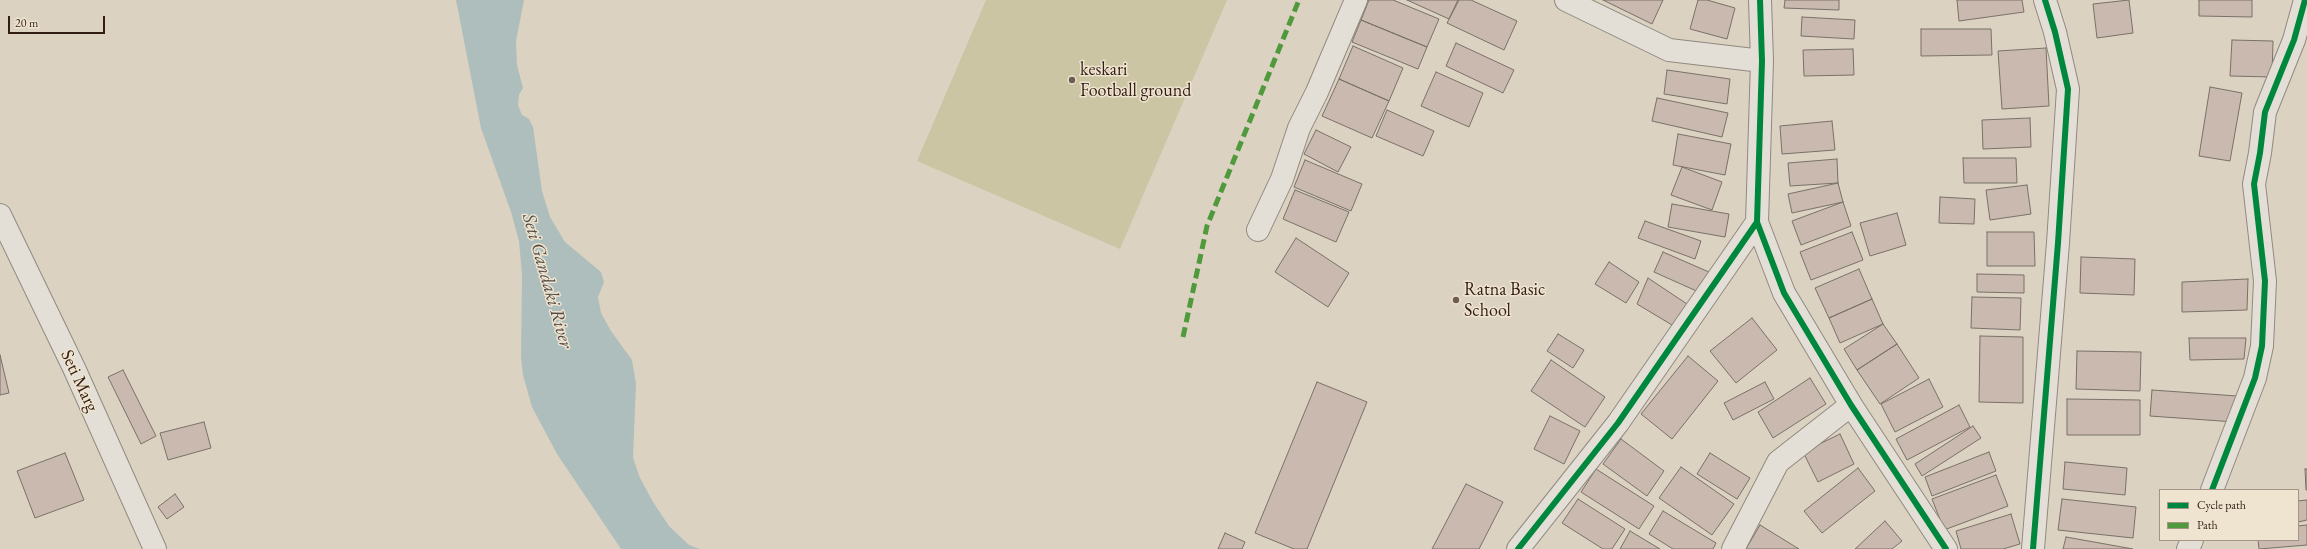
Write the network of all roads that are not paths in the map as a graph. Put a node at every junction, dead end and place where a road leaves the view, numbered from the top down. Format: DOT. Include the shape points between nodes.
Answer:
graph roads {
  1 [pos="1356,0"];
  2 [pos="1566,0"];
  3 [pos="1760,0"];
  4 [pos="2045,0"];
  5 [pos="2305,0"];
  6 [pos="1762,61"];
  7 [pos="0,215"];
  8 [pos="1757,222"];
  9 [pos="1258,230"];
  10 [pos="1851,405"];
  11 [pos="2212,489"];
  12 [pos="154,549"];
  13 [pos="1518,549"];
  14 [pos="1733,549"];
  15 [pos="1946,549"];
  16 [pos="2033,549"];
  1 -- 9 [label="street" via="1299,128 1282,179"];
  2 -- 6 [label="street" via="1669,50"];
  3 -- 6 [label="street"];
  4 -- 16 [label="street" via="2068,89"];
  5 -- 11 [label="street" via="2294,40 2265,112 2254,184 2265,281 2262,346 2256,378"];
  6 -- 8 [label="street"];
  7 -- 12 [label="street, Seti Marg" via="74,368"];
  8 -- 10 [label="street" via="1784,293"];
  8 -- 13 [label="street" via="1618,423"];
  10 -- 14 [label="street" via="1778,462"];
  10 -- 15 [label="street"];
}
